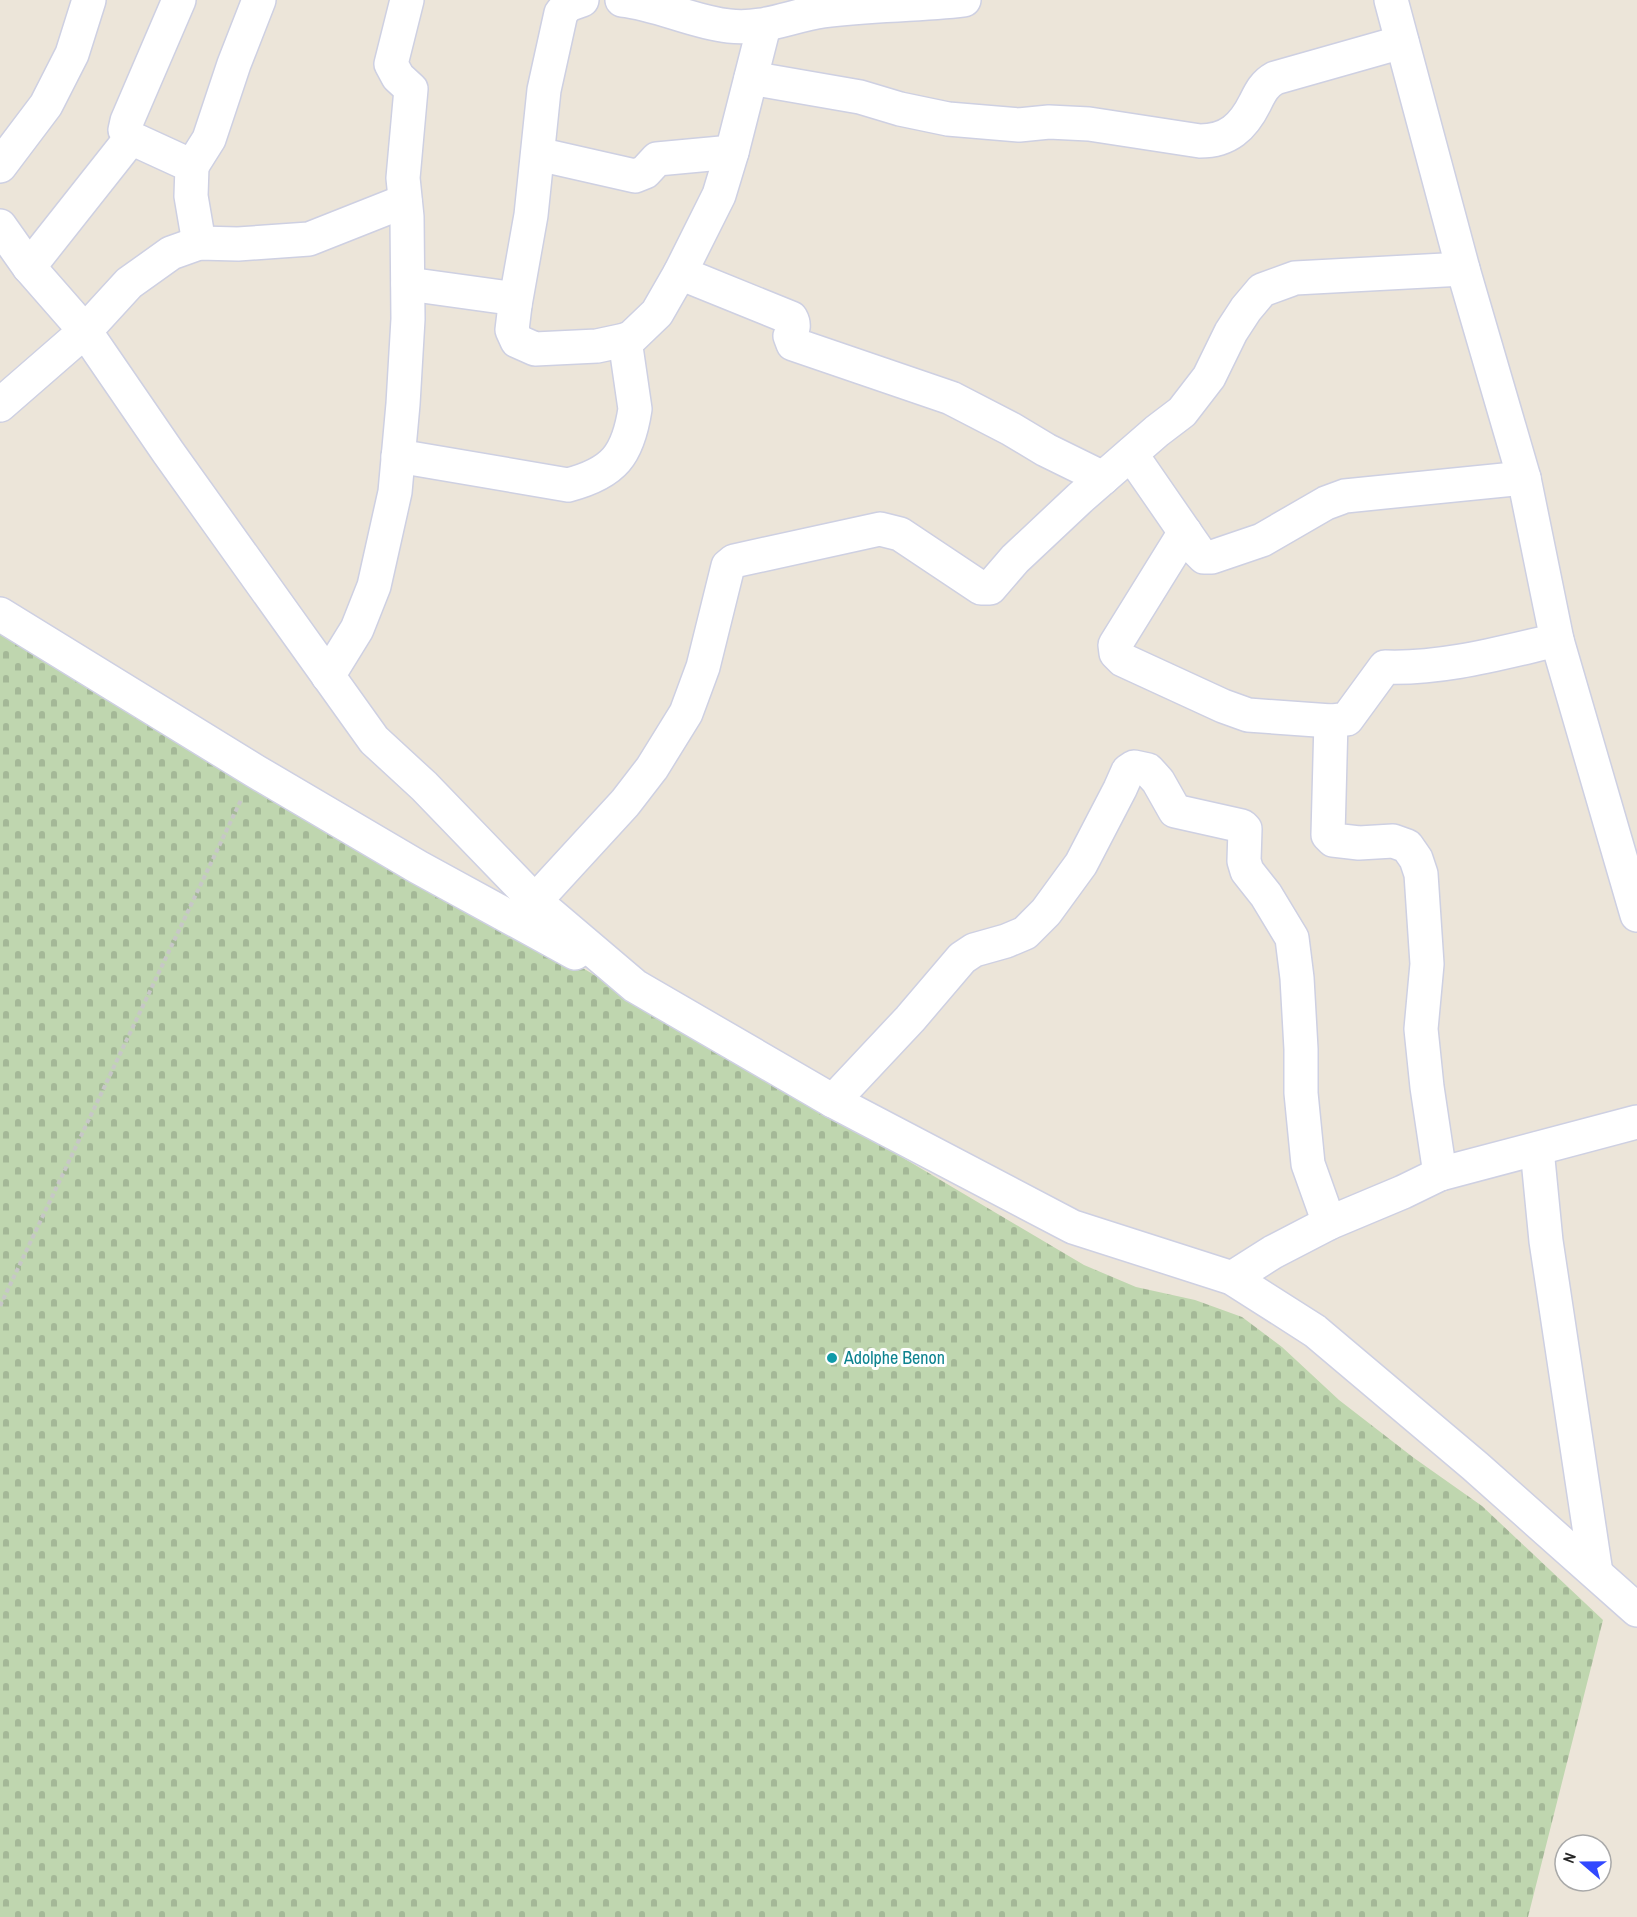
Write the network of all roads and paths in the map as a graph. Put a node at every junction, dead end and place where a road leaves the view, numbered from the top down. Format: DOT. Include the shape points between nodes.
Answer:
graph roads {
  1 [pos="89,0"];
  2 [pos="179,0"];
  3 [pos="259,0"];
  4 [pos="407,0"];
  5 [pos="582,0"];
  6 [pos="622,0"];
  7 [pos="964,0"];
  8 [pos="1391,0"];
  9 [pos="764,26"];
  10 [pos="1402,42"];
  11 [pos="752,78"];
  12 [pos="131,138"];
  13 [pos="732,152"];
  14 [pos="538,154"];
  15 [pos="0,166"];
  16 [pos="192,166"];
  17 [pos="405,201"];
  18 [pos="0,226"];
  19 [pos="199,243"];
  20 [pos="29,267"];
  21 [pos="1463,269"];
  22 [pos="680,273"];
  23 [pos="408,284"];
  24 [pos="515,305"];
  25 [pos="86,330"];
  26 [pos="626,340"];
  27 [pos="0,405"];
  28 [pos="1131,454"];
  29 [pos="398,456"];
  30 [pos="1103,478"];
  31 [pos="1524,478"];
  32 [pos="1185,532"];
  33 [pos="0,614"];
  34 [pos="1557,640"];
  35 [pos="328,676"];
  36 [pos="1331,721"];
  37 [pos="255,771"];
  38 [pos="535,901"];
  39 [pos="1637,915"];
  40 [pos="635,986"];
  41 [pos="833,1101"];
  42 [pos="1637,1122"];
  43 [pos="1537,1149"];
  44 [pos="1440,1174"];
  45 [pos="1329,1223"];
  46 [pos="1232,1278"];
  47 [pos="0,1306"];
  48 [pos="1596,1572"];
  49 [pos="1637,1610"];
  1 -- 15 [label="street" via="72,54 46,105"];
  2 -- 12 [label="street" via="127,121 125,130"];
  3 -- 16 [label="street" via="208,139"];
  4 -- 17 [label="street" via="391,64 411,89 403,178"];
  5 -- 14 [label="street" via="568,5 561,13 544,90"];
  6 -- 9 [label="street" via="729,26"];
  7 -- 9 [label="street" via="822,11"];
  8 -- 10 [label="street"];
  9 -- 11 [label="street"];
  10 -- 11 [label="street" via="1267,82 1250,113 1233,133 1214,141 1089,124 1019,125 948,119 860,97"];
  10 -- 21 [label="street"];
  11 -- 13 [label="street"];
  12 -- 16 [label="street"];
  12 -- 20 [label="street"];
  13 -- 14 [label="street" via="657,159 635,176"];
  13 -- 22 [label="street" via="719,195"];
  14 -- 24 [label="street"];
  16 -- 19 [label="street" via="191,196"];
  17 -- 19 [label="street" via="309,239 260,244"];
  17 -- 23 [label="street"];
  18 -- 20 [label="street"];
  19 -- 25 [label="street" via="171,253 129,283"];
  20 -- 25 [label="street"];
  21 -- 28 [label="street" via="1295,278 1262,290 1231,332 1209,377 1182,412"];
  21 -- 31 [label="street"];
  22 -- 26 [label="street" via="657,313"];
  22 -- 30 [label="street" via="791,318 793,344 951,398"];
  23 -- 24 [label="street" via="509,298"];
  23 -- 29 [label="street"];
  24 -- 26 [label="street" via="512,330 517,341 535,349 597,346"];
  25 -- 27 [label="street"];
  25 -- 35 [label="street"];
  26 -- 29 [label="street" via="634,418 618,460 587,480 568,485"];
  28 -- 30 [label="street"];
  28 -- 32 [label="street"];
  29 -- 35 [label="street" via="395,492 374,586 357,629"];
  30 -- 38 [label="street" via="1015,559 990,588 981,588 900,534 880,529 734,561 728,566 703,667 686,713 625,803"];
  31 -- 32 [label="street" via="1345,496 1262,540 1212,557 1198,551"];
  31 -- 34 [label="street"];
  32 -- 36 [label="street" via="1114,645 1116,653 1151,674 1248,715"];
  33 -- 37 [label="street"];
  34 -- 36 [label="street" via="1447,664 1385,667 1347,719"];
  34 -- 39 [label="street"];
  35 -- 38 [label="street" via="374,740"];
  36 -- 44 [label="street" via="1328,835 1332,840 1393,841 1407,846 1421,874 1427,964 1421,1029"];
  37 -- 40 [label="street" via="418,867"];
  37 -- 47 [label="path"];
  38 -- 40 [label="street"];
  40 -- 41 [label="street"];
  41 -- 45 [label="street" via="962,958 974,950 1025,933 1046,912 1081,864 1128,771 1134,767 1148,770 1175,811 1245,829 1247,871 1292,938 1298,978 1301,1093 1308,1164"];
  41 -- 46 [label="street" via="1073,1227"];
  42 -- 43 [label="street"];
  43 -- 44 [label="street"];
  43 -- 48 [label="street" via="1549,1261"];
  44 -- 45 [label="street"];
  45 -- 46 [label="street"];
  46 -- 48 [label="street" via="1315,1331"];
  48 -- 49 [label="street"];
}
